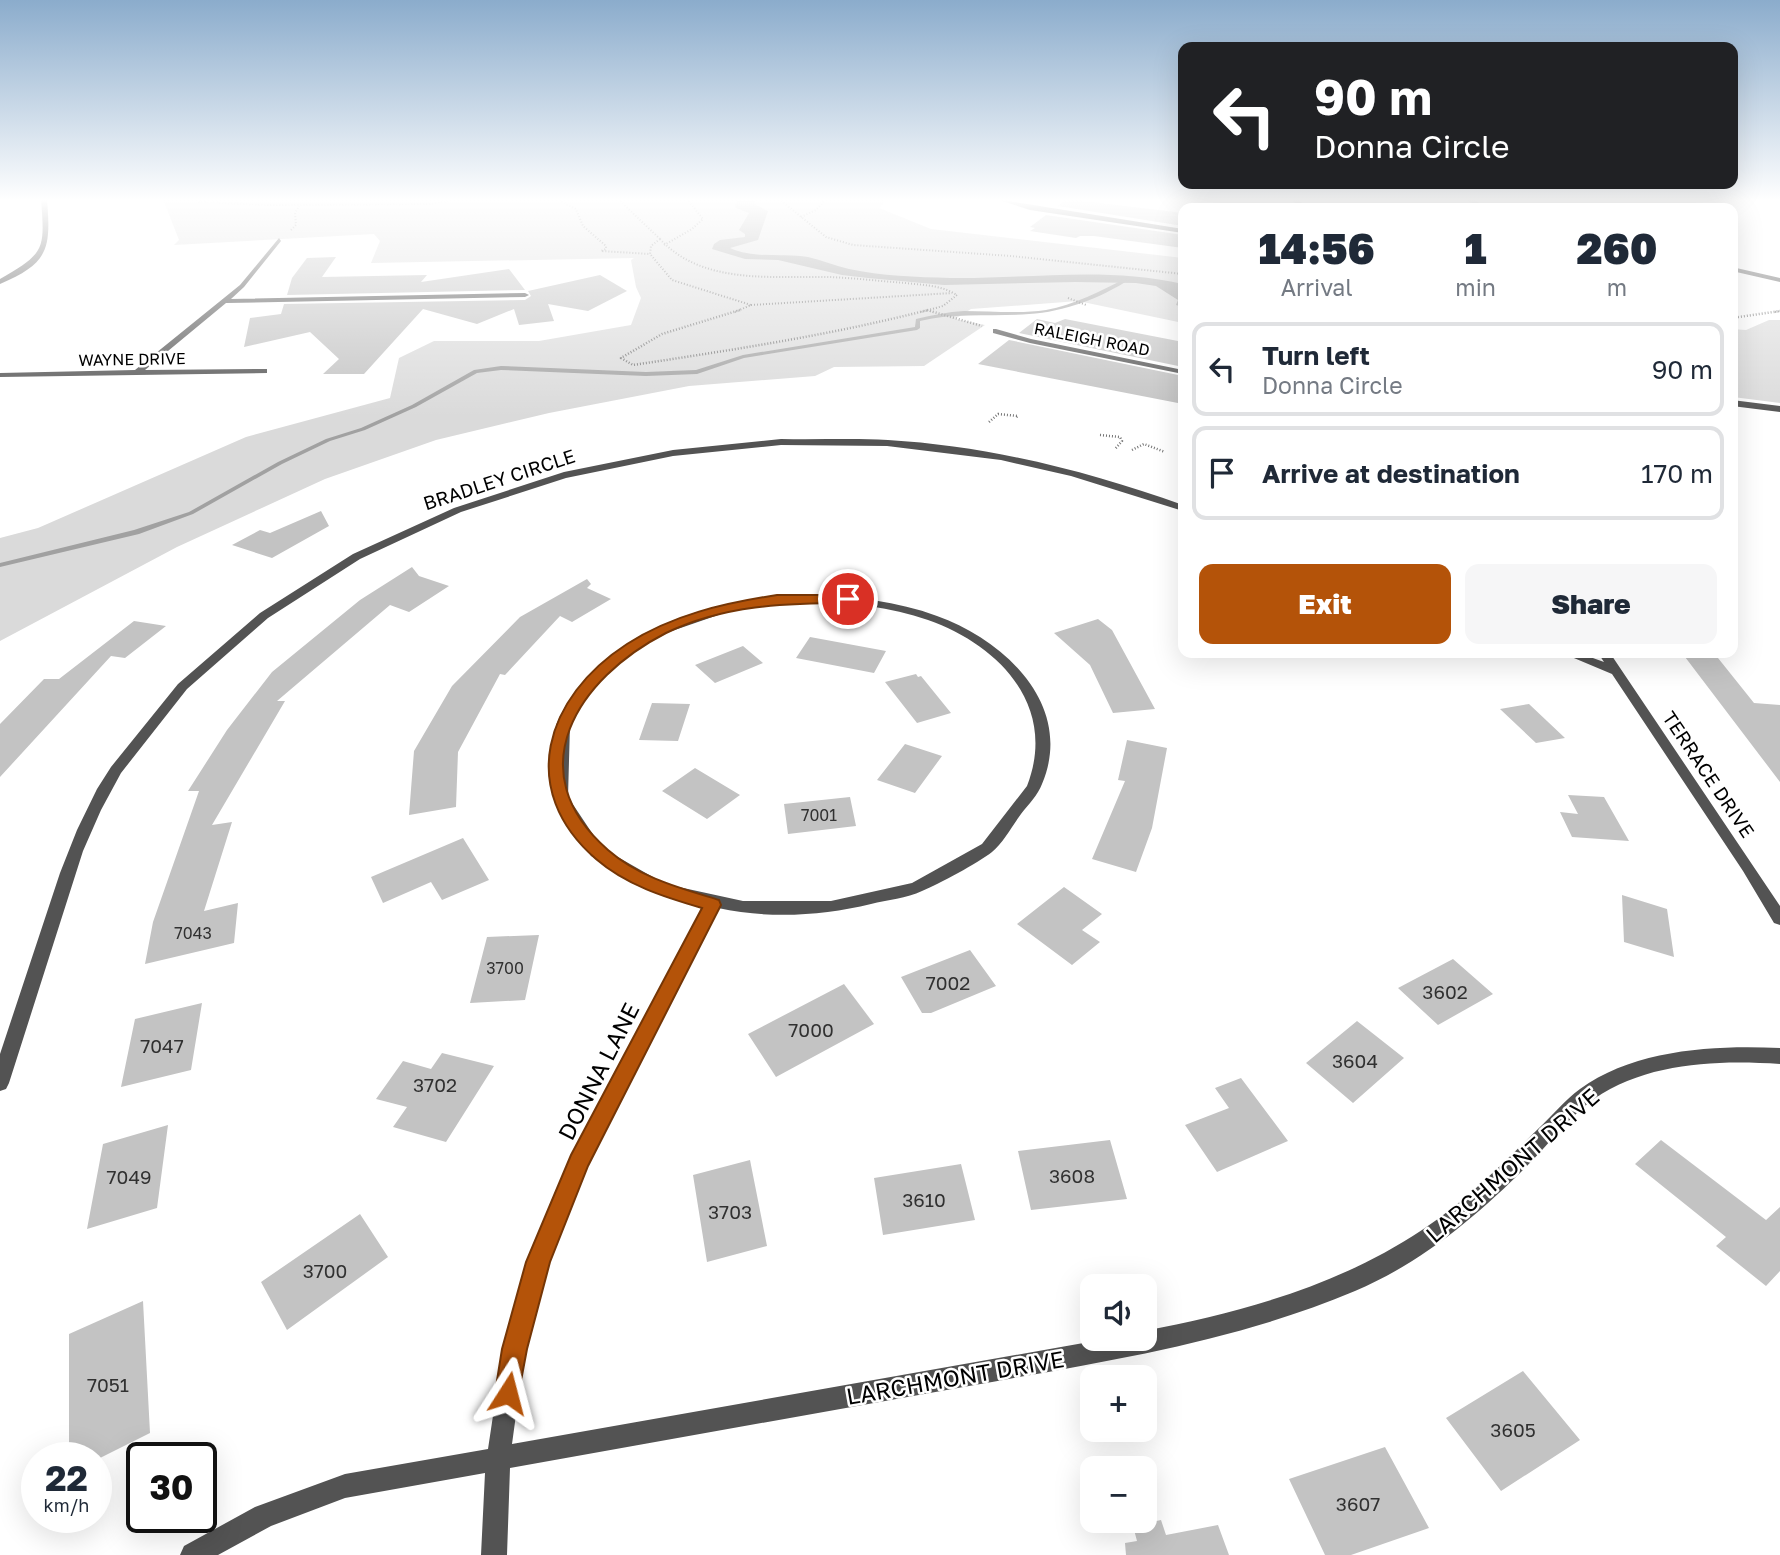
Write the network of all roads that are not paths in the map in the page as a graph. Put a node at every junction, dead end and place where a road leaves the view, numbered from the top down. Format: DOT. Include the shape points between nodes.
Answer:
graph roads {
  1 [pos="18,272"];
  2 [pos="255,272"];
  3 [pos="1743,272"];
  4 [pos="1780,280"];
  5 [pos="0,282"];
  6 [pos="524,295"];
  7 [pos="226,301"];
  8 [pos="996,331"];
  9 [pos="264,371"];
  10 [pos="1178,371"];
  11 [pos="137,373"];
  12 [pos="0,375"];
  13 [pos="1738,405"];
  14 [pos="1780,409"];
  15 [pos="1178,506"];
  16 [pos="1581,658"];
  17 [pos="1607,658"];
  18 [pos="1616,671"];
  19 [pos="712,905"];
  20 [pos="1780,919"];
  21 [pos="1780,1056"];
  22 [pos="0,1083"];
  23 [pos="498,1460"];
  24 [pos="193,1555"];
  25 [pos="494,1555"];
  1 -- 5 [label="street"];
  2 -- 7 [label="street"];
  3 -- 4 [label="street"];
  6 -- 7 [label="street"];
  7 -- 11 [label="street"];
  8 -- 10 [label="street, RALEIGH ROAD"];
  9 -- 11 [label="street, WAYNE DRIVE"];
  11 -- 12 [label="street, WAYNE DRIVE"];
  13 -- 14 [label="street"];
  15 -- 22 [label="street, BRADLEY CIRCLE" via="1100,480 992,455 886,443 796,442 703,449 579,472 490,498 412,529 320,578 269,613 188,682 142,734 114,773 69,867"];
  16 -- 18 [label="street"];
  17 -- 18 [label="street, TERRACE DRIVE"];
  18 -- 20 [label="street, TERRACE DRIVE"];
  19 -- 19 [label="street" via="758,911 857,905 942,877 979,854 1008,829 1028,803 1040,773 1044,744 1040,717 1028,690 1010,666 962,631 916,612 848,599 777,599 734,606 680,623 631,647 582,691 565,718 556,747 555,773 562,802 579,831 603,856 665,891"];
  19 -- 23 [label="street, DONNA LANE" via="579,1162 538,1262 514,1349"];
  21 -- 23 [label="street, LARCHMONT DRIVE" via="1741,1053 1680,1058 1630,1072 1589,1093 1489,1190 1429,1238 1360,1278 1276,1312 1163,1339"];
  23 -- 24 [label="street, LARCHMONT DRIVE" via="345,1486 264,1516"];
  23 -- 25 [label="street, DONNA LANE"];
}
